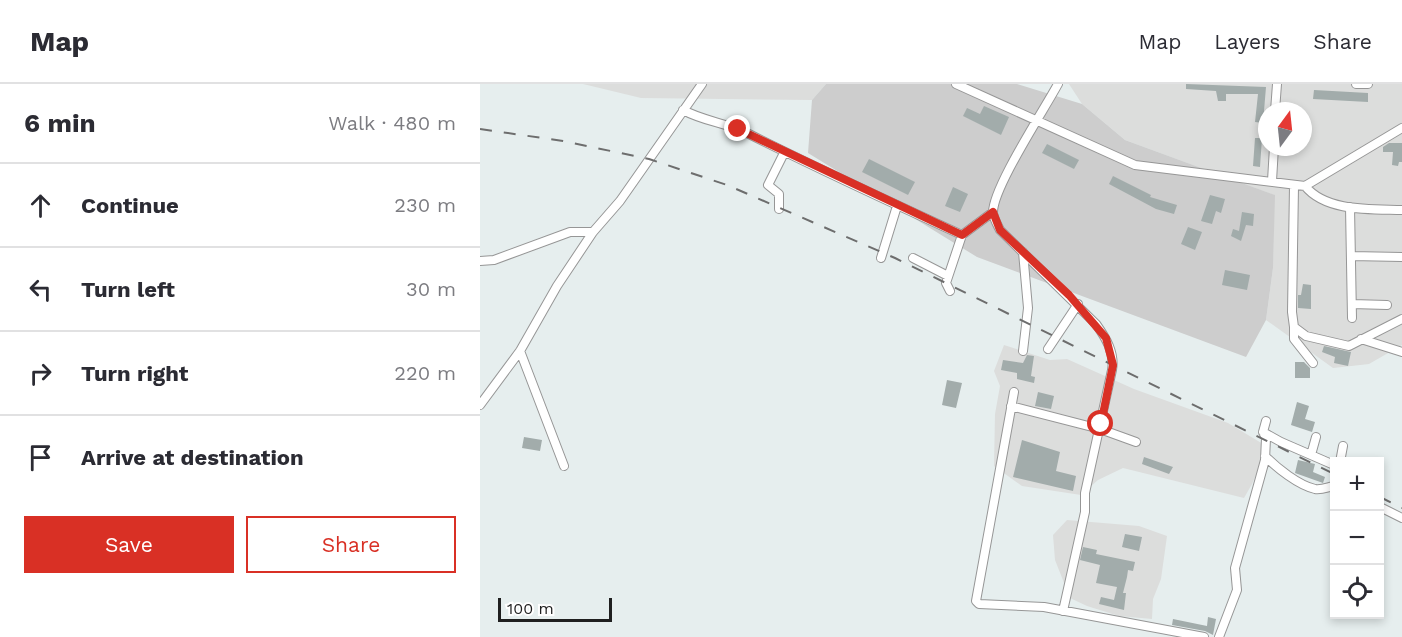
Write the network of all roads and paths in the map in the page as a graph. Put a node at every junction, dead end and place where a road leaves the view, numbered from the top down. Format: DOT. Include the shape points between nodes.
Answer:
graph roads {
  1 [pos="702,84"];
  2 [pos="956,84"];
  3 [pos="1058,84"];
  4 [pos="1277,84"];
  5 [pos="1356,84"];
  6 [pos="1368,84"];
  7 [pos="1276,102"];
  8 [pos="683,110"];
  9 [pos="1038,122"];
  10 [pos="1402,128"];
  11 [pos="784,153"];
  12 [pos="1273,156"];
  13 [pos="1272,181"];
  14 [pos="1294,186"];
  15 [pos="1305,186"];
  16 [pos="897,206"];
  17 [pos="1350,207"];
  18 [pos="779,209"];
  19 [pos="1402,210"];
  20 [pos="993,212"];
  21 [pos="593,232"];
  22 [pos="962,235"];
  23 [pos="1023,252"];
  24 [pos="1351,256"];
  25 [pos="1402,257"];
  26 [pos="881,258"];
  27 [pos="913,258"];
  28 [pos="480,261"];
  29 [pos="948,276"];
  30 [pos="950,291"];
  31 [pos="1078,304"];
  32 [pos="1352,304"];
  33 [pos="1387,305"];
  34 [pos="1352,318"];
  35 [pos="1402,319"];
  36 [pos="1294,327"];
  37 [pos="1361,339"];
  38 [pos="1048,349"];
  39 [pos="520,351"];
  40 [pos="1023,351"];
  41 [pos="1402,352"];
  42 [pos="1313,363"];
  43 [pos="1014,392"];
  44 [pos="480,405"];
  45 [pos="1011,406"];
  46 [pos="1266,421"];
  47 [pos="1100,429"];
  48 [pos="1263,432"];
  49 [pos="1316,437"];
  50 [pos="1136,442"];
  51 [pos="1343,446"];
  52 [pos="1311,455"];
  53 [pos="1265,456"];
  54 [pos="1341,457"];
  55 [pos="1330,463"];
  56 [pos="564,466"];
  57 [pos="1330,487"];
  58 [pos="1384,509"];
  59 [pos="1402,518"];
  60 [pos="1063,611"];
  61 [pos="1204,637"];
  62 [pos="1219,637"];
  1 -- 8 [label="street"];
  2 -- 9 [label="street"];
  3 -- 9 [label="street"];
  4 -- 7 [label="street"];
  5 -- 6 [label="street"];
  8 -- 11 [label="street" via="698,119 738,129"];
  8 -- 21 [label="street" via="620,201"];
  9 -- 13 [label="street" via="1135,165"];
  9 -- 20 [label="street" via="1007,175"];
  10 -- 15 [label="street"];
  11 -- 16 [label="street"];
  11 -- 18 [label="street" via="768,185 779,195"];
  12 -- 13 [label="street"];
  13 -- 14 [label="street"];
  14 -- 15 [label="street"];
  14 -- 36 [label="street"];
  15 -- 17 [label="street" via="1320,199"];
  16 -- 22 [label="street"];
  16 -- 26 [label="street"];
  17 -- 19 [label="street"];
  17 -- 24 [label="street"];
  20 -- 22 [label="street"];
  20 -- 23 [label="street" via="1000,230"];
  21 -- 28 [label="street" via="570,232 494,260"];
  21 -- 39 [label="street"];
  22 -- 29 [label="street"];
  23 -- 31 [label="street"];
  23 -- 40 [label="street" via="1028,308"];
  24 -- 25 [label="street"];
  24 -- 32 [label="street"];
  27 -- 29 [label="street"];
  29 -- 30 [label="street" via="945,285"];
  31 -- 38 [label="street"];
  31 -- 47 [label="street" via="1106,338 1113,358"];
  32 -- 33 [label="street"];
  32 -- 34 [label="street"];
  35 -- 37 [label="street"];
  36 -- 37 [label="street" via="1306,336 1339,345 1348,346"];
  36 -- 42 [label="street" via="1294,339"];
  37 -- 41 [label="street"];
  39 -- 44 [label="street"];
  39 -- 56 [label="street"];
  43 -- 45 [label="street"];
  45 -- 47 [label="street"];
  45 -- 60 [label="street" via="976,601"];
  46 -- 48 [label="street"];
  47 -- 50 [label="street"];
  47 -- 60 [label="street"];
  48 -- 52 [label="street"];
  48 -- 53 [label="street"];
  49 -- 52 [label="street"];
  51 -- 54 [label="street"];
  52 -- 55 [label="street"];
  53 -- 57 [label="street" via="1317,490"];
  53 -- 62 [label="street" via="1235,568 1237,590"];
  58 -- 59 [label="street"];
  60 -- 61 [label="street"];
}
